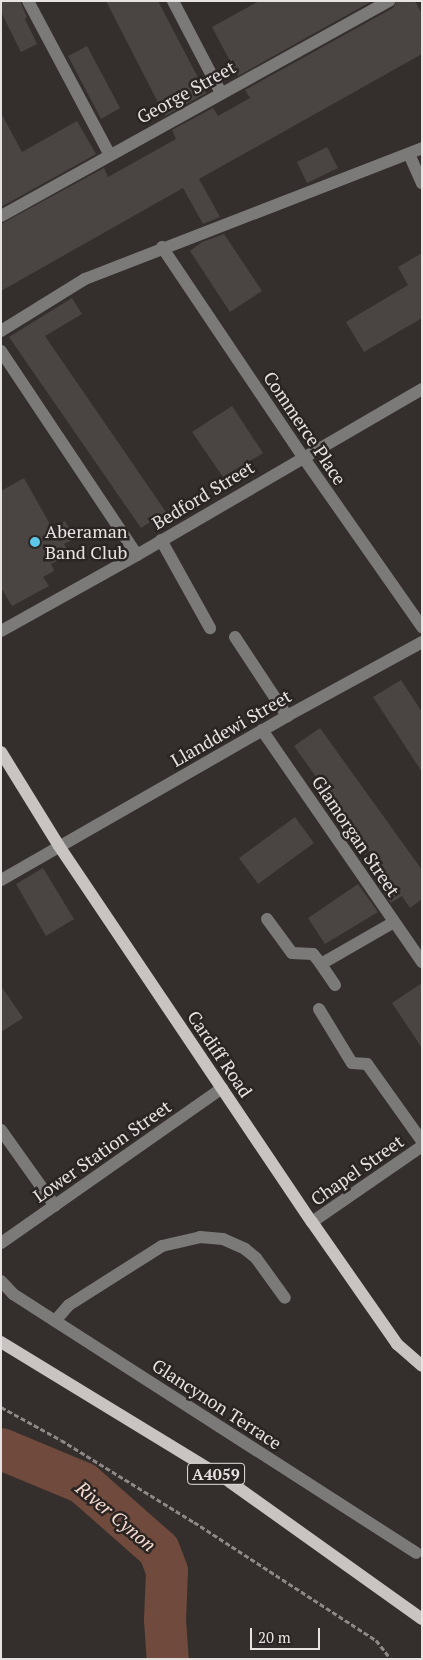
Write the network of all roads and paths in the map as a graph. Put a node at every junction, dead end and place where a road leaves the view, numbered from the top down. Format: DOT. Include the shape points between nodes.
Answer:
graph roads {
  1 [pos="28,1"];
  2 [pos="173,1"];
  3 [pos="389,1"];
  4 [pos="221,93"];
  5 [pos="422,148"];
  6 [pos="409,154"];
  7 [pos="110,155"];
  8 [pos="422,183"];
  9 [pos="1,216"];
  10 [pos="162,248"];
  11 [pos="1,331"];
  12 [pos="1,351"];
  13 [pos="422,389"];
  14 [pos="302,457"];
  15 [pos="161,540"];
  16 [pos="137,555"];
  17 [pos="422,627"];
  18 [pos="210,628"];
  19 [pos="1,631"];
  20 [pos="235,637"];
  21 [pos="422,642"];
  22 [pos="286,716"];
  23 [pos="262,730"];
  24 [pos="1,752"];
  25 [pos="59,846"];
  26 [pos="1,880"];
  27 [pos="267,919"];
  28 [pos="394,922"];
  29 [pos="422,962"];
  30 [pos="321,964"];
  31 [pos="335,985"];
  32 [pos="319,1010"];
  33 [pos="222,1088"];
  34 [pos="1,1130"];
  35 [pos="422,1141"];
  36 [pos="422,1146"];
  37 [pos="54,1206"];
  38 [pos="312,1222"];
  39 [pos="1,1243"];
  40 [pos="1,1281"];
  41 [pos="285,1298"];
  42 [pos="55,1321"];
  43 [pos="1,1342"];
  44 [pos="422,1366"];
  45 [pos="1,1407"];
  46 [pos="416,1553"];
  47 [pos="422,1619"];
  48 [pos="391,1659"];
  1 -- 7 [label="street"];
  2 -- 4 [label="street"];
  3 -- 4 [label="street, George Street"];
  4 -- 7 [label="street, George Street"];
  5 -- 6 [label="street"];
  6 -- 8 [label="street"];
  6 -- 10 [label="street"];
  7 -- 9 [label="street, George Street"];
  10 -- 11 [label="street" via="85,279"];
  10 -- 14 [label="street, Commerce Place"];
  12 -- 16 [label="street"];
  13 -- 14 [label="street, Bedford Street"];
  14 -- 15 [label="street, Bedford Street"];
  14 -- 17 [label="street, Commerce Place"];
  15 -- 16 [label="street, Bedford Street"];
  15 -- 18 [label="street"];
  16 -- 19 [label="street, Bedford Street"];
  20 -- 22 [label="street"];
  21 -- 22 [label="street, Llanddewi Street"];
  22 -- 23 [label="street, Llanddewi Street"];
  23 -- 25 [label="street, Llanddewi Street"];
  23 -- 28 [label="street, Glamorgan Street"];
  24 -- 25 [label="main road, Cardiff Road"];
  25 -- 26 [label="street, Llanddewi Street"];
  25 -- 33 [label="main road, Cardiff Road"];
  27 -- 30 [label="street" via="292,953 313,954"];
  28 -- 29 [label="street, Glamorgan Street"];
  28 -- 30 [label="street"];
  30 -- 31 [label="street"];
  32 -- 35 [label="street" via="352,1063 367,1064"];
  33 -- 37 [label="street, Lower Station Street"];
  33 -- 38 [label="main road, Cardiff Road"];
  34 -- 37 [label="street"];
  36 -- 38 [label="street, Chapel Street"];
  37 -- 39 [label="street, Lower Station Street"];
  38 -- 44 [label="main road, Cardiff Road" via="397,1344"];
  40 -- 42 [label="street, Glancynon Terrace" via="13,1294"];
  41 -- 42 [label="street" via="256,1258 223,1239 200,1237 162,1246 69,1306"];
  42 -- 46 [label="street, Glancynon Terrace"];
  43 -- 47 [label="main road, A4059" via="230,1482"];
  45 -- 48 [label="path" via="61,1440 360,1629 376,1640"];
}
